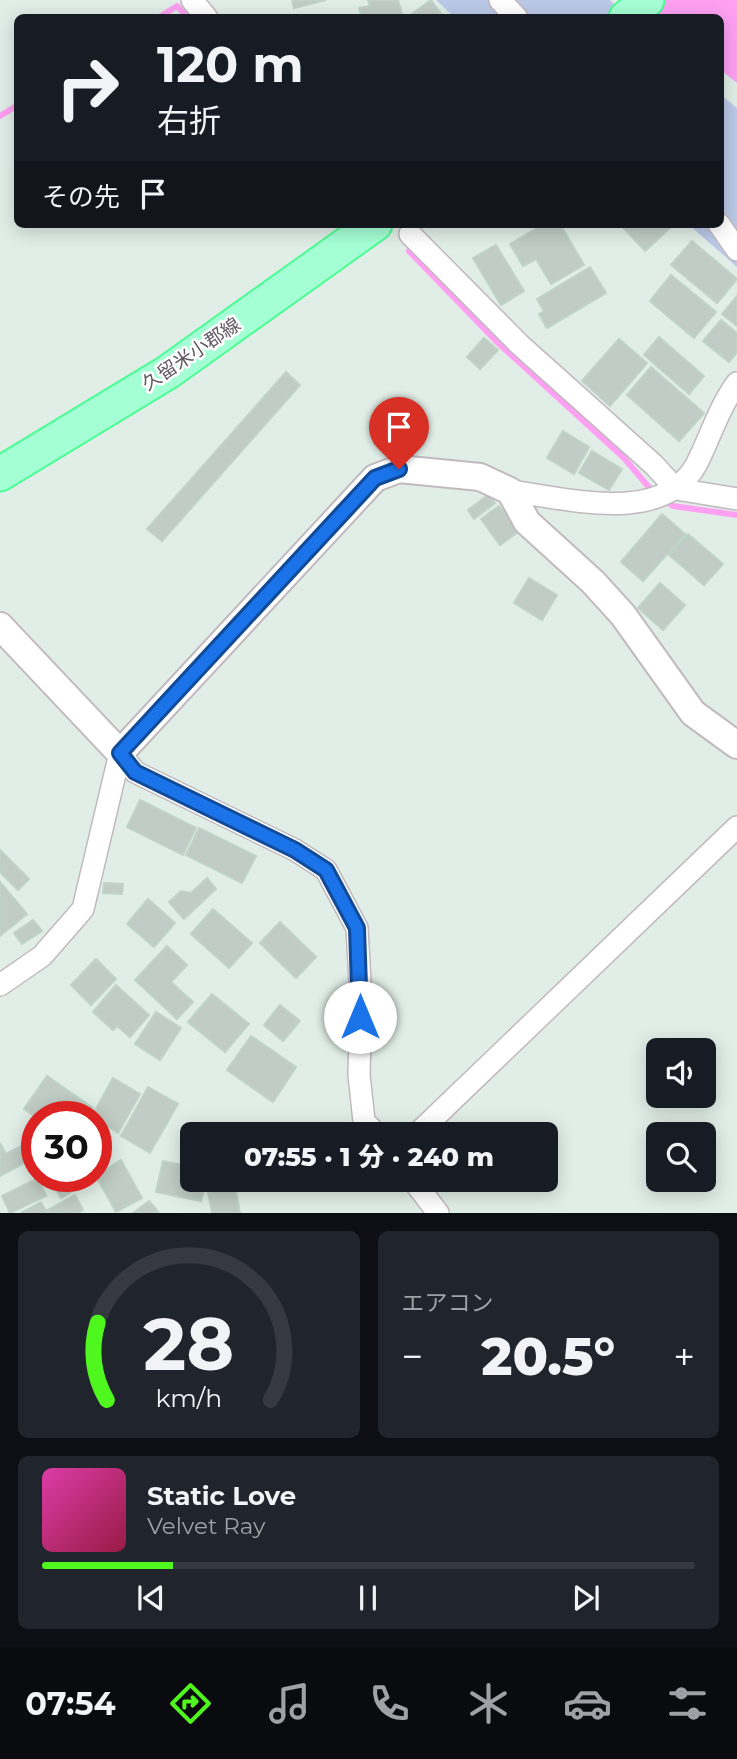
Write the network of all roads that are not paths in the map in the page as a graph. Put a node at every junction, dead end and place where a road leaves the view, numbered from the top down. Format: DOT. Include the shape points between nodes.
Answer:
graph roads {
  1 [pos="192,0"];
  2 [pos="500,0"];
  3 [pos="647,0"];
  4 [pos="204,14"];
  5 [pos="513,14"];
  6 [pos="631,14"];
  7 [pos="369,228"];
  8 [pos="722,228"];
  9 [pos="410,234"];
  10 [pos="737,250"];
  11 [pos="737,383"];
  12 [pos="0,474"];
  13 [pos="676,489"];
  14 [pos="510,491"];
  15 [pos="737,499"];
  16 [pos="0,626"];
  17 [pos="737,745"];
  18 [pos="120,753"];
  19 [pos="737,827"];
  20 [pos="0,985"];
  21 [pos="365,1122"];
  22 [pos="430,1122"];
  23 [pos="422,1192"];
  24 [pos="438,1213"];
  1 -- 4 [label="street"];
  2 -- 5 [label="street"];
  3 -- 6 [label="main road"];
  7 -- 12 [label="main road, 久留米小郡線" via="168,372"];
  8 -- 10 [label="street"];
  9 -- 13 [label="street" via="519,344"];
  11 -- 13 [label="street" via="694,468"];
  13 -- 14 [label="street" via="624,505"];
  13 -- 15 [label="street"];
  14 -- 17 [label="street" via="527,522 623,615 693,713"];
  14 -- 18 [label="street" via="480,477 412,470 399,469 375,478"];
  16 -- 18 [label="street"];
  18 -- 20 [label="street" via="83,909 42,956"];
  18 -- 21 [label="street" via="135,772 295,850 326,870 357,928 359,1075"];
  19 -- 22 [label="street"];
  23 -- 24 [label="street"];
}
